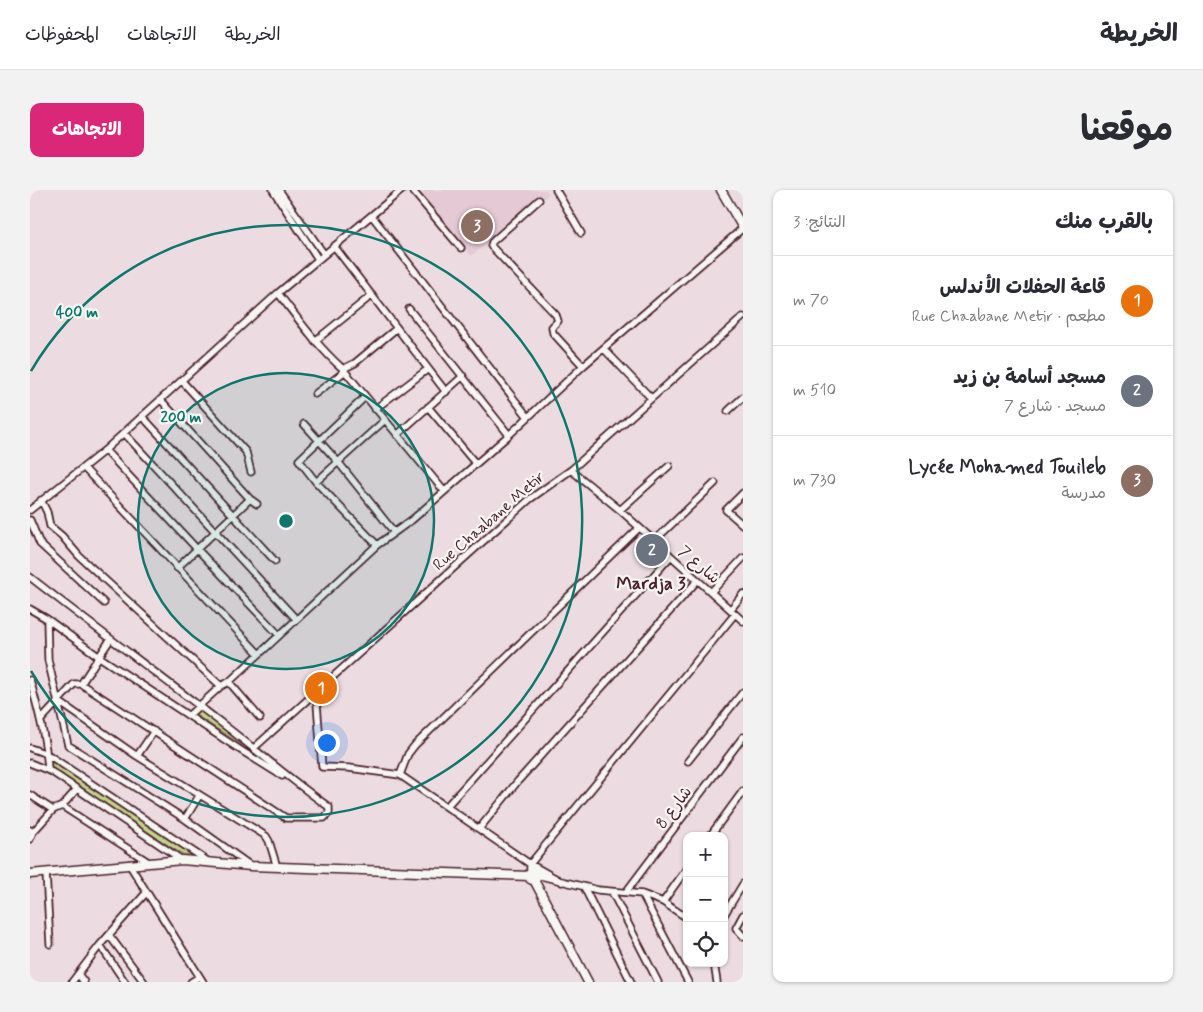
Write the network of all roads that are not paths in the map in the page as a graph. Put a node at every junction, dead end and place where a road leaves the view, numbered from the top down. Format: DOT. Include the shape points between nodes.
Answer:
graph roads {
  1 [pos="272,190"];
  2 [pos="279,190"];
  3 [pos="402,190"];
  4 [pos="412,190"];
  5 [pos="556,190"];
  6 [pos="720,190"];
  7 [pos="539,200"];
  8 [pos="372,216"];
  9 [pos="743,228"];
  10 [pos="581,233"];
  11 [pos="334,246"];
  12 [pos="461,248"];
  13 [pos="324,254"];
  14 [pos="318,259"];
  15 [pos="278,293"];
  16 [pos="372,295"];
  17 [pos="409,309"];
  18 [pos="743,317"];
  19 [pos="397,328"];
  20 [pos="316,341"];
  21 [pos="604,348"];
  22 [pos="583,366"];
  23 [pos="428,369"];
  24 [pos="344,371"];
  25 [pos="463,376"];
  26 [pos="182,381"];
  27 [pos="446,392"];
  28 [pos="315,394"];
  29 [pos="366,397"];
  30 [pos="743,397"];
  31 [pos="651,398"];
  32 [pos="161,400"];
  33 [pos="428,407"];
  34 [pos="375,409"];
  35 [pos="728,411"];
  36 [pos="142,416"];
  37 [pos="528,417"];
  38 [pos="385,420"];
  39 [pos="304,424"];
  40 [pos="124,432"];
  41 [pos="397,435"];
  42 [pos="509,435"];
  43 [pos="318,441"];
  44 [pos="105,450"];
  45 [pos="339,463"];
  46 [pos="476,464"];
  47 [pos="669,466"];
  48 [pos="84,468"];
  49 [pos="571,470"];
  50 [pos="251,472"];
  51 [pos="316,482"];
  52 [pos="715,483"];
  53 [pos="444,491"];
  54 [pos="743,493"];
  55 [pos="250,499"];
  56 [pos="41,500"];
  57 [pos="258,504"];
  58 [pos="30,510"];
  59 [pos="620,510"];
  60 [pos="233,515"];
  61 [pos="30,520"];
  62 [pos="743,525"];
  63 [pos="638,529"];
  64 [pos="215,532"];
  65 [pos="394,532"];
  66 [pos="654,540"];
  67 [pos="377,544"];
  68 [pos="197,549"];
  69 [pos="670,556"];
  70 [pos="743,558"];
  71 [pos="275,561"];
  72 [pos="177,568"];
  73 [pos="30,577"];
  74 [pos="697,581"];
  75 [pos="711,592"];
  76 [pos="743,594"];
  77 [pos="104,603"];
  78 [pos="30,609"];
  79 [pos="733,611"];
  80 [pos="47,619"];
  81 [pos="296,619"];
  82 [pos="743,621"];
  83 [pos="279,635"];
  84 [pos="110,640"];
  85 [pos="259,654"];
  86 [pos="98,656"];
  87 [pos="30,680"];
  88 [pos="229,682"];
  89 [pos="81,684"];
  90 [pos="221,686"];
  91 [pos="316,691"];
  92 [pos="743,692"];
  93 [pos="58,701"];
  94 [pos="199,706"];
  95 [pos="189,715"];
  96 [pos="260,718"];
  97 [pos="40,720"];
  98 [pos="154,732"];
  99 [pos="743,737"];
  100 [pos="30,748"];
  101 [pos="254,748"];
  102 [pos="47,754"];
  103 [pos="137,756"];
  104 [pos="688,761"];
  105 [pos="30,764"];
  106 [pos="48,769"];
  107 [pos="400,775"];
  108 [pos="297,785"];
  109 [pos="77,789"];
  110 [pos="743,791"];
  111 [pos="30,795"];
  112 [pos="199,796"];
  113 [pos="62,806"];
  114 [pos="447,806"];
  115 [pos="53,810"];
  116 [pos="185,819"];
  117 [pos="479,829"];
  118 [pos="32,831"];
  119 [pos="713,832"];
  120 [pos="30,840"];
  121 [pos="182,860"];
  122 [pos="150,863"];
  123 [pos="211,863"];
  124 [pos="129,864"];
  125 [pos="530,864"];
  126 [pos="251,866"];
  127 [pos="276,867"];
  128 [pos="46,873"];
  129 [pos="30,874"];
  130 [pos="683,874"];
  131 [pos="533,876"];
  132 [pos="562,882"];
  133 [pos="743,884"];
  134 [pos="584,887"];
  135 [pos="612,892"];
  136 [pos="626,892"];
  137 [pos="146,893"];
  138 [pos="642,894"];
  139 [pos="663,902"];
  140 [pos="728,908"];
  141 [pos="683,915"];
  142 [pos="743,915"];
  143 [pos="109,935"];
  144 [pos="743,936"];
  145 [pos="50,944"];
  146 [pos="100,945"];
  147 [pos="715,967"];
  148 [pos="78,974"];
  149 [pos="201,979"];
  150 [pos="72,982"];
  151 [pos="84,982"];
  152 [pos="125,982"];
  153 [pos="144,982"];
  154 [pos="190,982"];
  155 [pos="588,982"];
  156 [pos="631,982"];
  157 [pos="658,982"];
  158 [pos="688,982"];
  159 [pos="717,982"];
  1 -- 14 [label="street"];
  2 -- 13 [label="street"];
  3 -- 8 [label="street"];
  4 -- 12 [label="street"];
  5 -- 10 [label="street"];
  6 -- 9 [label="street"];
  7 -- 22 [label="street" via="491,246 556,315 558,321 552,327 553,333"];
  8 -- 11 [label="street"];
  8 -- 37 [label="street"];
  9 -- 21 [label="street"];
  11 -- 13 [label="street"];
  11 -- 16 [label="street"];
  13 -- 14 [label="street"];
  14 -- 15 [label="street"];
  15 -- 20 [label="street"];
  15 -- 26 [label="street"];
  16 -- 19 [label="street"];
  16 -- 20 [label="street"];
  17 -- 25 [label="street"];
  18 -- 31 [label="street, Rue Chaabane Metir"];
  19 -- 23 [label="street"];
  19 -- 24 [label="street"];
  20 -- 24 [label="street"];
  21 -- 22 [label="street"];
  21 -- 31 [label="street"];
  22 -- 37 [label="street"];
  23 -- 27 [label="street"];
  23 -- 34 [label="street"];
  24 -- 28 [label="street"];
  24 -- 29 [label="street"];
  25 -- 27 [label="street"];
  25 -- 42 [label="street"];
  26 -- 32 [label="street"];
  26 -- 50 [label="street" via="246,452"];
  27 -- 33 [label="street"];
  29 -- 34 [label="street"];
  29 -- 43 [label="street"];
  30 -- 35 [label="street"];
  31 -- 49 [label="street, Rue Chaabane Metir"];
  32 -- 36 [label="street"];
  32 -- 55 [label="street"];
  33 -- 41 [label="street"];
  33 -- 46 [label="street"];
  34 -- 38 [label="street"];
  36 -- 40 [label="street"];
  36 -- 60 [label="street"];
  37 -- 42 [label="street"];
  38 -- 41 [label="street"];
  38 -- 45 [label="street"];
  39 -- 43 [label="street"];
  40 -- 44 [label="street"];
  40 -- 64 [label="street"];
  41 -- 53 [label="street"];
  42 -- 46 [label="street"];
  43 -- 45 [label="street"];
  43 -- 51 [label="street" via="299,460"];
  44 -- 48 [label="street"];
  44 -- 68 [label="street"];
  45 -- 51 [label="street"];
  45 -- 65 [label="street"];
  46 -- 53 [label="street"];
  47 -- 59 [label="street"];
  48 -- 56 [label="street"];
  48 -- 72 [label="street"];
  49 -- 59 [label="street, شارع 7"];
  49 -- 91 [label="street, Rue Chaabane Metir" via="530,499"];
  51 -- 67 [label="street"];
  52 -- 66 [label="street"];
  53 -- 65 [label="street"];
  54 -- 62 [label="street" via="726,510"];
  55 -- 57 [label="street"];
  55 -- 60 [label="street"];
  56 -- 58 [label="street"];
  56 -- 90 [label="street" via="50,526 78,556"];
  59 -- 63 [label="street, شارع 7"];
  60 -- 64 [label="street"];
  60 -- 71 [label="street"];
  61 -- 77 [label="street" via="40,544"];
  63 -- 66 [label="street, شارع 7"];
  63 -- 107 [label="street" via="415,745"];
  64 -- 68 [label="street"];
  64 -- 81 [label="street"];
  65 -- 67 [label="street"];
  66 -- 69 [label="street, شارع 7"];
  67 -- 81 [label="street"];
  68 -- 72 [label="street"];
  68 -- 83 [label="street"];
  69 -- 74 [label="street, شارع 7"];
  69 -- 114 [label="street"];
  70 -- 75 [label="street"];
  72 -- 85 [label="street"];
  73 -- 84 [label="street"];
  74 -- 75 [label="street, شارع 7"];
  74 -- 117 [label="street"];
  75 -- 79 [label="street, شارع 7"];
  76 -- 79 [label="street"];
  78 -- 80 [label="street"];
  79 -- 82 [label="street, شارع 7"];
  79 -- 125 [label="street"];
  80 -- 86 [label="street"];
  80 -- 93 [label="street" via="48,660"];
  81 -- 83 [label="street"];
  83 -- 85 [label="street"];
  84 -- 86 [label="street"];
  84 -- 94 [label="street"];
  85 -- 88 [label="street"];
  86 -- 89 [label="street"];
  86 -- 95 [label="street"];
  87 -- 97 [label="street"];
  88 -- 90 [label="street"];
  88 -- 96 [label="street"];
  89 -- 93 [label="street" via="74,684"];
  89 -- 98 [label="street"];
  90 -- 94 [label="street"];
  91 -- 101 [label="street, Rue Chaabane Metir"];
  91 -- 107 [label="street" via="322,767"];
  92 -- 104 [label="street"];
  93 -- 97 [label="street"];
  93 -- 103 [label="street"];
  93 -- 116 [label="street" via="68,746"];
  94 -- 95 [label="street"];
  94 -- 101 [label="street"];
  95 -- 108 [label="street"];
  97 -- 102 [label="street"];
  98 -- 103 [label="street"];
  98 -- 108 [label="street" via="286,818 324,818 329,807"];
  99 -- 136 [label="street, شارع 8"];
  100 -- 102 [label="street"];
  101 -- 108 [label="street"];
  102 -- 106 [label="street"];
  102 -- 123 [label="street"];
  103 -- 112 [label="street"];
  105 -- 106 [label="street"];
  106 -- 109 [label="street"];
  107 -- 114 [label="street"];
  109 -- 113 [label="street"];
  109 -- 121 [label="street"];
  110 -- 119 [label="street"];
  111 -- 115 [label="street"];
  112 -- 116 [label="street"];
  112 -- 127 [label="street" via="266,836"];
  113 -- 115 [label="street"];
  113 -- 122 [label="street"];
  114 -- 117 [label="street"];
  115 -- 118 [label="street"];
  116 -- 126 [label="street"];
  117 -- 125 [label="street"];
  118 -- 120 [label="street"];
  121 -- 122 [label="street"];
  121 -- 123 [label="street"];
  122 -- 124 [label="street"];
  123 -- 126 [label="street"];
  124 -- 128 [label="street"];
  124 -- 137 [label="street"];
  125 -- 131 [label="street"];
  125 -- 132 [label="street"];
  126 -- 127 [label="street"];
  127 -- 131 [label="street"];
  128 -- 129 [label="street"];
  128 -- 145 [label="street"];
  130 -- 139 [label="street"];
  131 -- 132 [label="street"];
  131 -- 155 [label="street"];
  132 -- 134 [label="street"];
  133 -- 140 [label="street"];
  134 -- 135 [label="street"];
  134 -- 156 [label="street"];
  135 -- 136 [label="street"];
  135 -- 157 [label="street"];
  136 -- 138 [label="street"];
  137 -- 143 [label="street"];
  137 -- 149 [label="street"];
  138 -- 139 [label="street"];
  138 -- 158 [label="street"];
  139 -- 141 [label="street"];
  142 -- 144 [label="street" via="736,928"];
  143 -- 146 [label="street"];
  143 -- 153 [label="street"];
  146 -- 148 [label="street"];
  146 -- 152 [label="street"];
  147 -- 159 [label="street"];
  148 -- 150 [label="street"];
  148 -- 151 [label="street"];
  149 -- 154 [label="street"];
}
